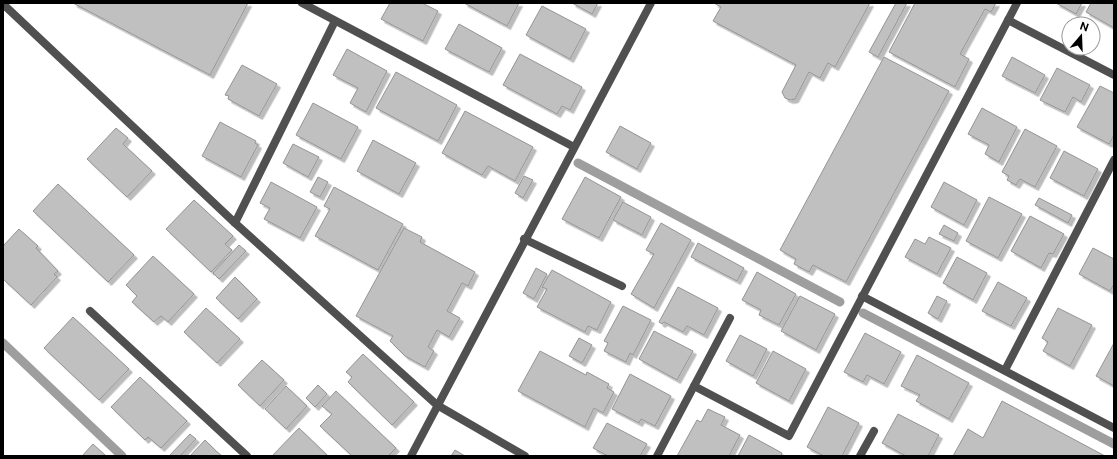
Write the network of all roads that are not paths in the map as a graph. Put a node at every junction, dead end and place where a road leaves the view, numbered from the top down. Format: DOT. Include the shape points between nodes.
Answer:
graph roads {
  1 [pos="302,3"];
  2 [pos="651,3"];
  3 [pos="1017,3"];
  4 [pos="3,4"];
  5 [pos="1008,20"];
  6 [pos="335,21"];
  7 [pos="1114,75"];
  8 [pos="574,147"];
  9 [pos="1114,160"];
  10 [pos="235,223"];
  11 [pos="524,239"];
  12 [pos="622,286"];
  13 [pos="862,296"];
  14 [pos="90,311"];
  15 [pos="730,318"];
  16 [pos="1005,370"];
  17 [pos="694,386"];
  18 [pos="437,405"];
  19 [pos="1114,428"];
  20 [pos="874,431"];
  21 [pos="247,456"];
  22 [pos="411,456"];
  23 [pos="525,456"];
  24 [pos="657,456"];
  25 [pos="860,456"];
  1 -- 6 [label="street"];
  2 -- 8 [label="street"];
  3 -- 5 [label="street"];
  4 -- 10 [label="street"];
  5 -- 7 [label="street"];
  5 -- 13 [label="street"];
  6 -- 8 [label="street"];
  6 -- 10 [label="street"];
  8 -- 11 [label="street"];
  9 -- 16 [label="street"];
  10 -- 18 [label="street"];
  11 -- 12 [label="street"];
  11 -- 18 [label="street"];
  13 -- 16 [label="street"];
  13 -- 17 [label="street" via="790,436"];
  14 -- 21 [label="street"];
  15 -- 17 [label="street"];
  16 -- 19 [label="street"];
  17 -- 24 [label="street"];
  18 -- 22 [label="street"];
  18 -- 23 [label="street"];
  20 -- 25 [label="street"];
}
